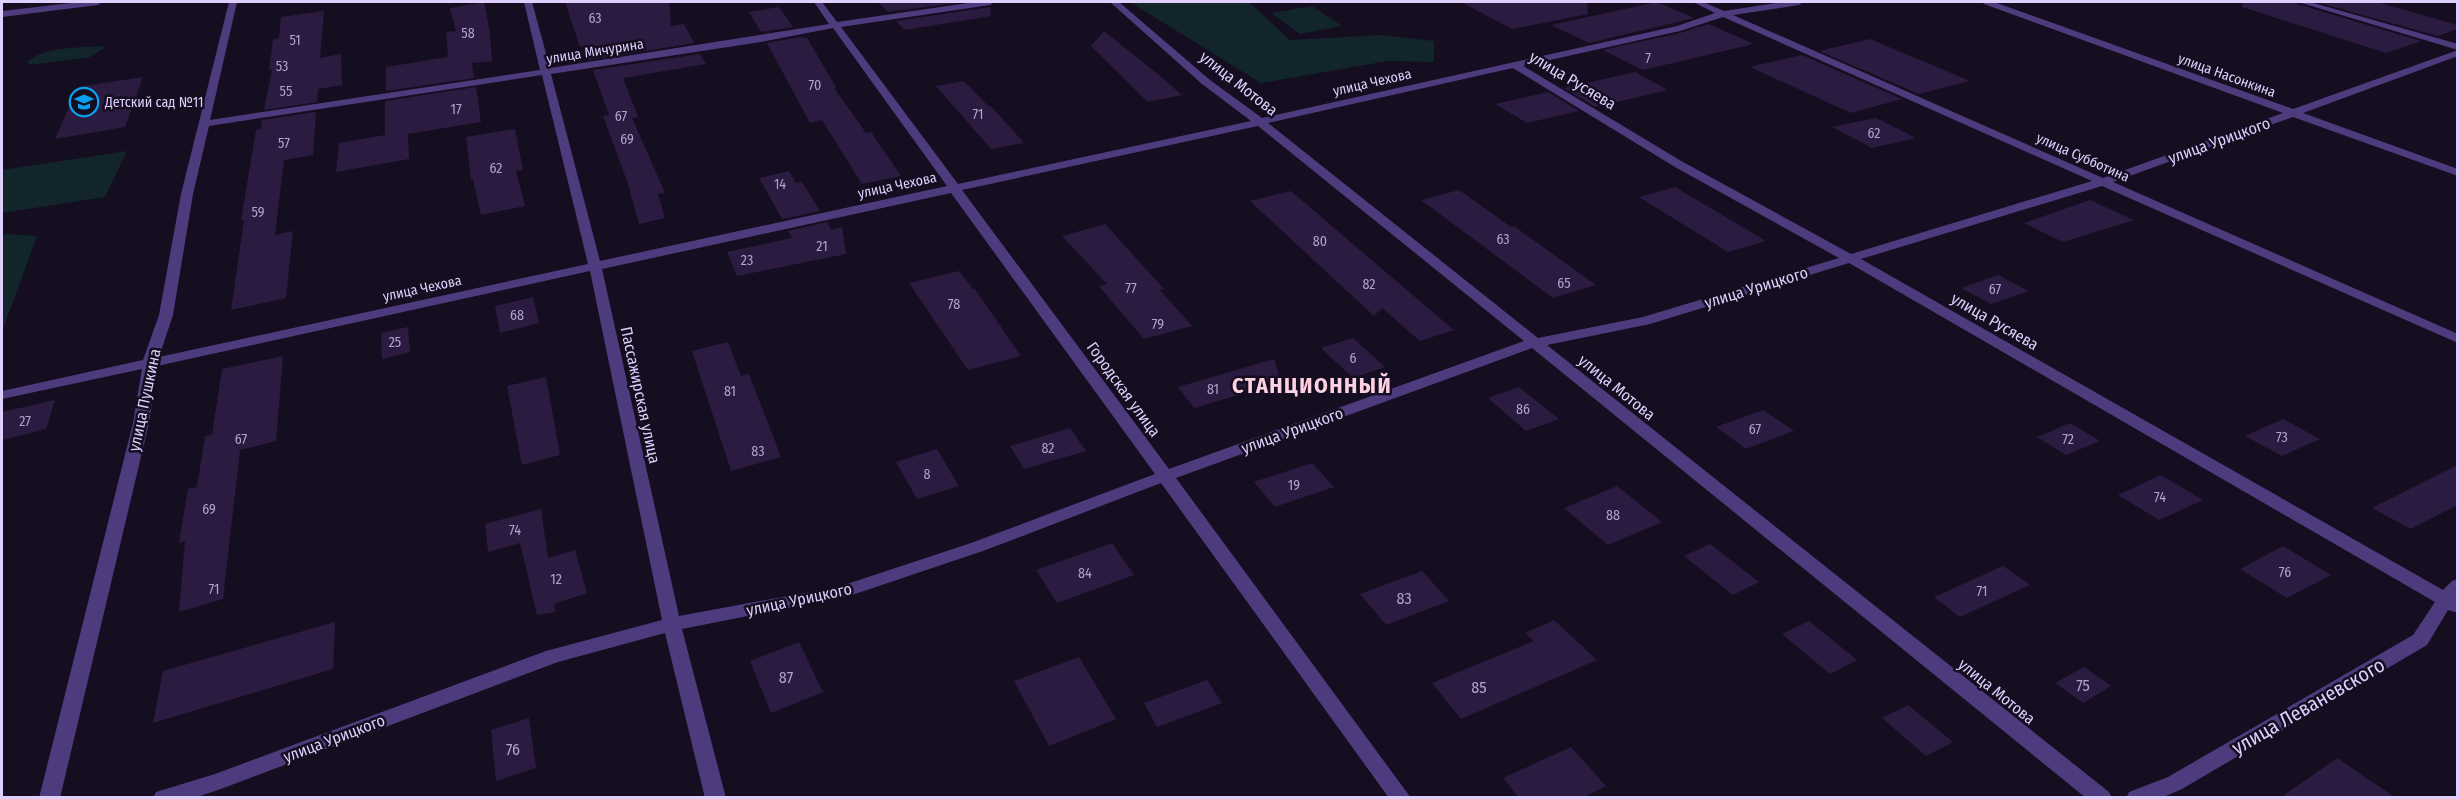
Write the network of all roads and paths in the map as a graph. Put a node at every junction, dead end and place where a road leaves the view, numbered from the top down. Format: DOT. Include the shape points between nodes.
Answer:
graph roads {
  1 [pos="98,2"];
  2 [pos="233,2"];
  3 [pos="528,2"];
  4 [pos="818,2"];
  5 [pos="990,2"];
  6 [pos="1114,2"];
  7 [pos="1697,2"];
  8 [pos="1799,2"];
  9 [pos="1988,2"];
  10 [pos="2302,2"];
  11 [pos="1725,13"];
  12 [pos="2,14"];
  13 [pos="836,25"];
  14 [pos="2457,47"];
  15 [pos="2457,53"];
  16 [pos="1514,65"];
  17 [pos="547,72"];
  18 [pos="2291,113"];
  19 [pos="1260,122"];
  20 [pos="202,124"];
  21 [pos="2457,173"];
  22 [pos="2102,182"];
  23 [pos="954,188"];
  24 [pos="1849,258"];
  25 [pos="595,266"];
  26 [pos="2457,339"];
  27 [pos="1533,343"];
  28 [pos="150,362"];
  29 [pos="2,395"];
  30 [pos="1165,476"];
  31 [pos="2453,597"];
  32 [pos="672,624"];
  33 [pos="49,798"];
  34 [pos="163,798"];
  35 [pos="716,798"];
  36 [pos="1401,798"];
  37 [pos="2102,798"];
  38 [pos="2136,798"];
  1 -- 12 [label="street"];
  2 -- 20 [label="street, улица Пушкина"];
  3 -- 17 [label="street, Пассажирская улица"];
  4 -- 13 [label="street, Городская улица"];
  5 -- 13 [label="street, улица Мичурина"];
  6 -- 19 [label="street, улица Мотова" via="1206,82"];
  7 -- 11 [label="street, улица Субботина"];
  8 -- 11 [label="street, улица Чехова"];
  9 -- 18 [label="street, улица Насонкина"];
  10 -- 14 [label="street"];
  11 -- 16 [label="street, улица Чехова" via="1680,28"];
  11 -- 22 [label="street, улица Субботина"];
  13 -- 17 [label="street, улица Мичурина"];
  13 -- 23 [label="street, Городская улица"];
  15 -- 18 [label="street, улица Урицкого"];
  16 -- 19 [label="street, улица Чехова"];
  16 -- 24 [label="street, улица Русяева" via="1571,103"];
  17 -- 20 [label="street, улица Мичурина"];
  17 -- 25 [label="street, Пассажирская улица"];
  18 -- 21 [label="street, улица Насонкина"];
  18 -- 22 [label="street, улица Урицкого"];
  19 -- 23 [label="street, улица Чехова"];
  19 -- 27 [label="street, улица Мотова"];
  20 -- 28 [label="street, улица Пушкина" via="166,315"];
  22 -- 24 [label="street, улица Урицкого"];
  22 -- 26 [label="street, улица Субботина"];
  23 -- 25 [label="street, улица Чехова"];
  23 -- 30 [label="street, Городская улица"];
  24 -- 27 [label="street, улица Урицкого" via="1645,321"];
  24 -- 31 [label="street, улица Русяева"];
  25 -- 28 [label="street, улица Чехова"];
  25 -- 32 [label="street, Пассажирская улица"];
  27 -- 30 [label="street, улица Урицкого"];
  27 -- 37 [label="street, улица Мотова"];
  28 -- 29 [label="street, улица Чехова"];
  28 -- 33 [label="street, улица Пушкина" via="141,423"];
  30 -- 32 [label="street, улица Урицкого" via="977,547 843,592"];
  30 -- 36 [label="street, Городская улица"];
  31 -- 38 [label="street, улица Леваневского" via="2420,640 2175,783"];
  32 -- 34 [label="street, улица Урицкого" via="553,656 218,782"];
  32 -- 35 [label="street, Пассажирская улица"];
}
